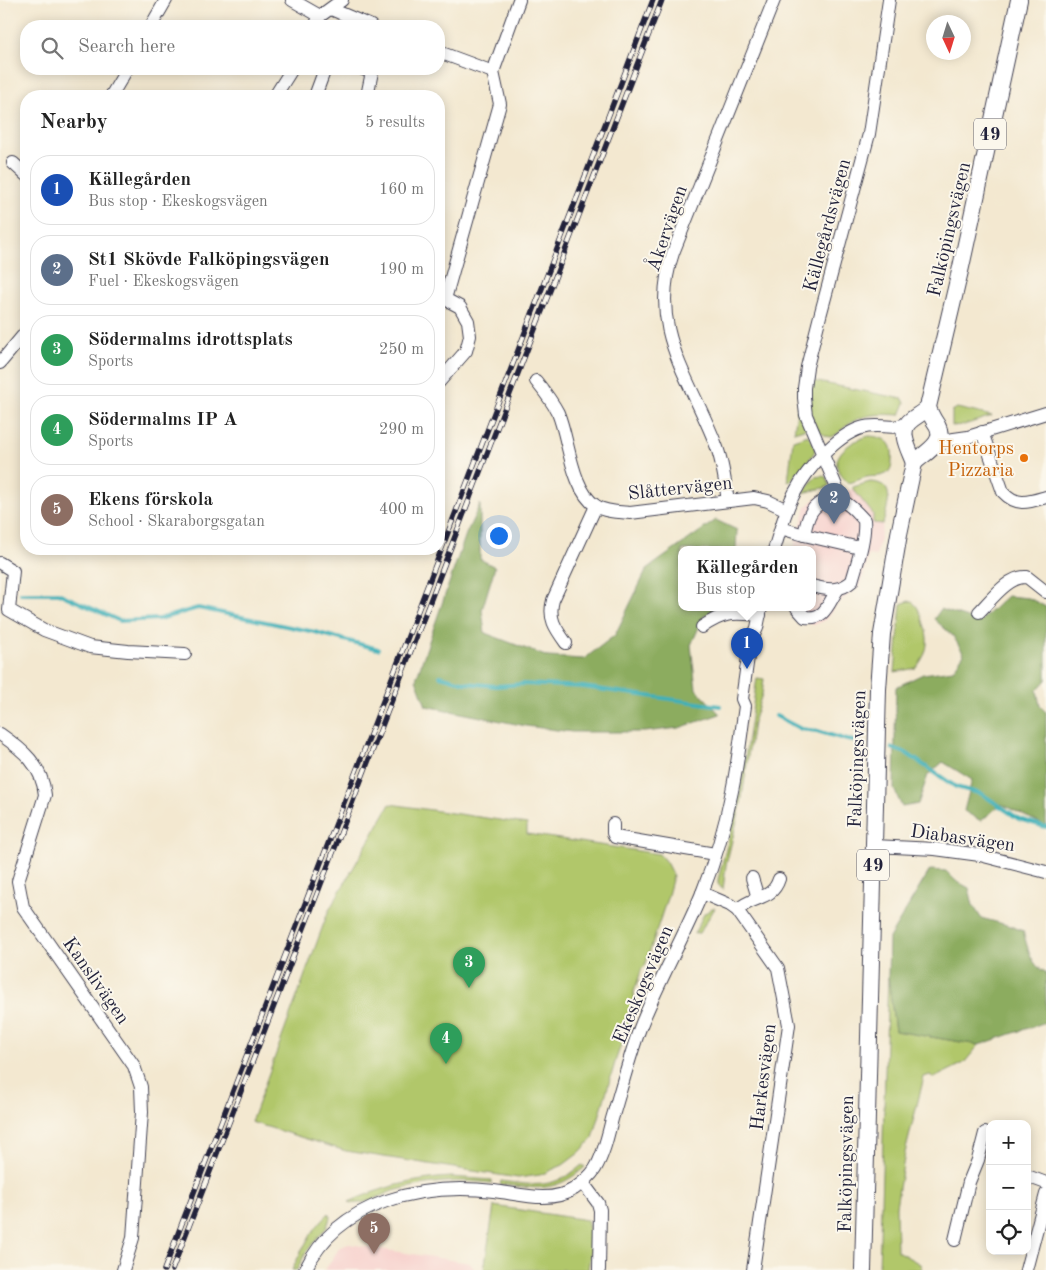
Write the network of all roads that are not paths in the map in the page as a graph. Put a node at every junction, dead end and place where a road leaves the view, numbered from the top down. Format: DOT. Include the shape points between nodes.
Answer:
graph roads {
  1 [pos="166,0"];
  2 [pos="292,0"];
  3 [pos="342,0"];
  4 [pos="518,0"];
  5 [pos="774,0"];
  6 [pos="889,0"];
  7 [pos="1019,0"];
  8 [pos="331,9"];
  9 [pos="154,20"];
  10 [pos="316,20"];
  11 [pos="318,20"];
  12 [pos="357,20"];
  13 [pos="445,54"];
  14 [pos="493,72"];
  15 [pos="123,75"];
  16 [pos="288,75"];
  17 [pos="323,75"];
  18 [pos="371,75"];
  19 [pos="115,90"];
  20 [pos="279,90"];
  21 [pos="317,90"];
  22 [pos="368,90"];
  23 [pos="13,163"];
  24 [pos="20,169"];
  25 [pos="445,289"];
  26 [pos="445,300"];
  27 [pos="20,339"];
  28 [pos="0,363"];
  29 [pos="445,375"];
  30 [pos="536,381"];
  31 [pos="1046,413"];
  32 [pos="907,430"];
  33 [pos="982,432"];
  34 [pos="935,433"];
  35 [pos="823,456"];
  36 [pos="914,463"];
  37 [pos="1046,497"];
  38 [pos="842,500"];
  39 [pos="728,501"];
  40 [pos="596,506"];
  41 [pos="787,510"];
  42 [pos="781,528"];
  43 [pos="804,535"];
  44 [pos="775,546"];
  45 [pos="860,548"];
  46 [pos="0,564"];
  47 [pos="816,586"];
  48 [pos="838,589"];
  49 [pos="1046,592"];
  50 [pos="761,611"];
  51 [pos="800,611"];
  52 [pos="979,612"];
  53 [pos="702,627"];
  54 [pos="566,643"];
  55 [pos="186,654"];
  56 [pos="0,734"];
  57 [pos="613,824"];
  58 [pos="874,846"];
  59 [pos="715,854"];
  60 [pos="1046,872"];
  61 [pos="752,878"];
  62 [pos="779,879"];
  63 [pos="702,893"];
  64 [pos="758,898"];
  65 [pos="737,910"];
  66 [pos="985,1133"];
  67 [pos="984,1162"];
  68 [pos="1031,1177"];
  69 [pos="583,1182"];
  70 [pos="1046,1183"];
  71 [pos="1046,1194"];
  72 [pos="955,1240"];
  73 [pos="123,1270"];
  74 [pos="305,1270"];
  75 [pos="599,1270"];
  76 [pos="753,1270"];
  77 [pos="863,1270"];
  78 [pos="1026,1270"];
  1 -- 9 [label="street"];
  2 -- 10 [label="street"];
  3 -- 8 [label="street"];
  4 -- 14 [label="street"];
  5 -- 39 [label="street, Åkervägen" via="673,253 664,296 671,342 716,443"];
  6 -- 35 [label="street, Källegårdsvägen" via="869,134 805,377 806,415"];
  7 -- 34 [label="main road, Falköpingsvägen / 49" via="961,268"];
  8 -- 11 [label="street"];
  8 -- 12 [label="street"];
  13 -- 14 [label="street"];
  14 -- 25 [label="street" via="500,104"];
  15 -- 19 [label="street"];
  16 -- 20 [label="street"];
  17 -- 21 [label="street"];
  18 -- 22 [label="street"];
  23 -- 24 [label="street"];
  26 -- 29 [label="street" via="460,307 468,321 470,336 466,351"];
  27 -- 28 [label="street"];
  30 -- 40 [label="street" via="559,415 578,480"];
  31 -- 33 [label="street"];
  32 -- 34 [label="main road"];
  32 -- 34 [label="main road" via="918,452"];
  32 -- 35 [label="street" via="871,426 858,429 834,444"];
  32 -- 36 [label="main road"];
  33 -- 34 [label="street"];
  33 -- 37 [label="street" via="1003,492 1010,500 1021,503"];
  34 -- 36 [label="main road"];
  35 -- 38 [label="street, Källegårdsvägen"];
  35 -- 41 [label="street" via="794,492"];
  36 -- 58 [label="main road, Falköpingsvägen / 49" via="882,634"];
  38 -- 43 [label="street" via="822,501 812,508"];
  38 -- 45 [label="street" via="864,520"];
  39 -- 40 [label="street, Slåttervägen" via="630,513"];
  39 -- 41 [label="street, Slåttervägen" via="762,499"];
  40 -- 54 [label="street" via="550,612"];
  41 -- 42 [label="street"];
  42 -- 43 [label="street"];
  42 -- 44 [label="street"];
  43 -- 45 [label="street"];
  45 -- 48 [label="street" via="852,581"];
  46 -- 55 [label="street" via="13,572 9,610 44,630 90,647"];
  47 -- 48 [label="street"];
  48 -- 51 [label="street" via="829,606 818,617 805,617"];
  49 -- 52 [label="street" via="1028,577 1016,578"];
  50 -- 53 [label="street" via="716,617"];
  50 -- 59 [label="street, Ekeskogsvägen" via="750,700 745,706 732,791"];
  56 -- 73 [label="street, Kanslivägen" via="21,749 39,771 44,783 45,795 18,881 23,908 134,1066 141,1087 134,1238"];
  57 -- 59 [label="street" via="615,837"];
  58 -- 60 [label="street, Diabasvägen" via="980,855"];
  58 -- 77 [label="main road, Falköpingsvägen / 49"];
  59 -- 63 [label="street, Ekeskogsvägen"];
  61 -- 64 [label="street"];
  62 -- 64 [label="street" via="771,893"];
  63 -- 65 [label="street, Harkesvägen"];
  63 -- 69 [label="street, Ekeskogsvägen" via="641,1027 604,1150 595,1169"];
  64 -- 65 [label="street"];
  65 -- 76 [label="street, Harkesvägen" via="778,968 790,1025"];
  66 -- 67 [label="street"];
  67 -- 72 [label="street" via="970,1182"];
  68 -- 70 [label="street"];
  69 -- 74 [label="street" via="566,1193 553,1196 452,1189 398,1197 345,1221"];
  69 -- 75 [label="street" via="600,1210"];
  71 -- 78 [label="street"];
}
